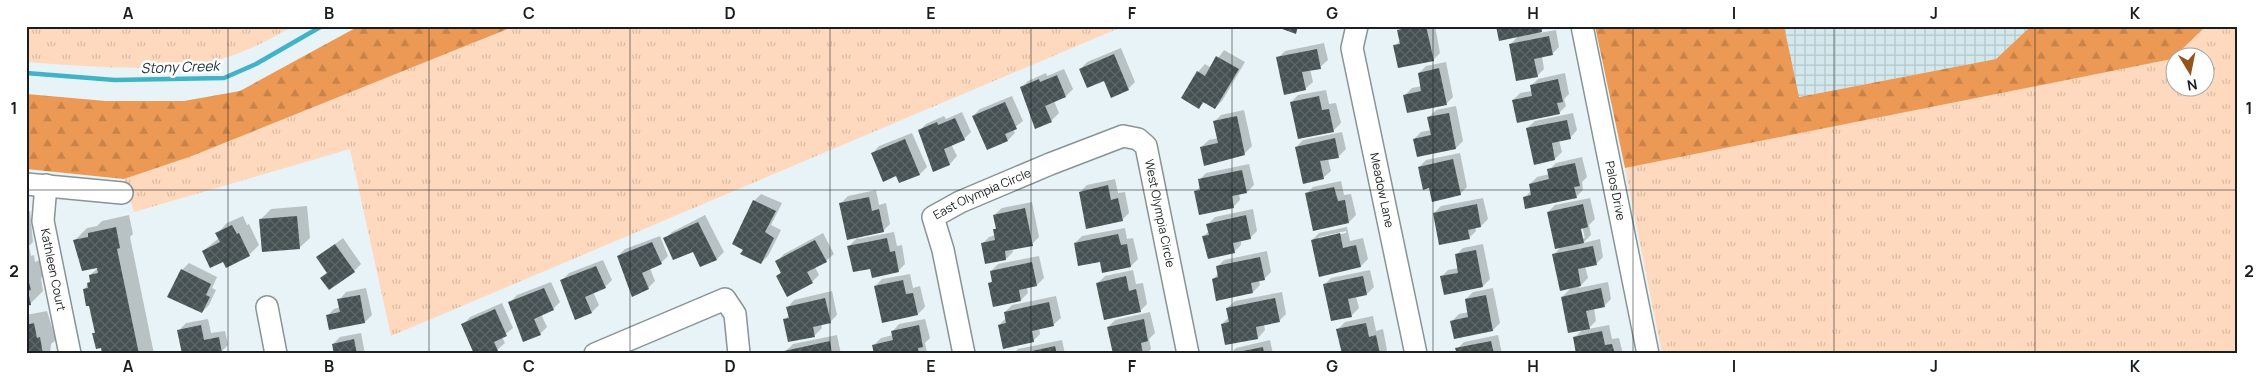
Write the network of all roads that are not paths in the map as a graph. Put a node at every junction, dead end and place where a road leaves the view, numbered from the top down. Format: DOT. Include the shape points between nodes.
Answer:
graph roads {
  1 [pos="1357,26"];
  2 [pos="1582,26"];
  3 [pos="1050,164"];
  4 [pos="36,184"];
  5 [pos="122,193"];
  6 [pos="266,307"];
  7 [pos="70,354"];
  8 [pos="276,354"];
  9 [pos="595,354"];
  10 [pos="739,354"];
  11 [pos="964,354"];
  12 [pos="1188,354"];
  13 [pos="1416,354"];
  14 [pos="1648,354"];
  1 -- 13 [label="street, Meadow Lane" via="1352,48"];
  2 -- 14 [label="street, Palos Drive"];
  3 -- 11 [label="street, East Olympia Circle" via="960,202 933,217"];
  3 -- 12 [label="street, West Olympia Circle" via="1123,136 1138,139 1146,146"];
  4 -- 5 [label="street"];
  4 -- 7 [label="street, Kathleen Court"];
  6 -- 8 [label="street"];
  9 -- 10 [label="street" via="725,299 734,314"];
}
